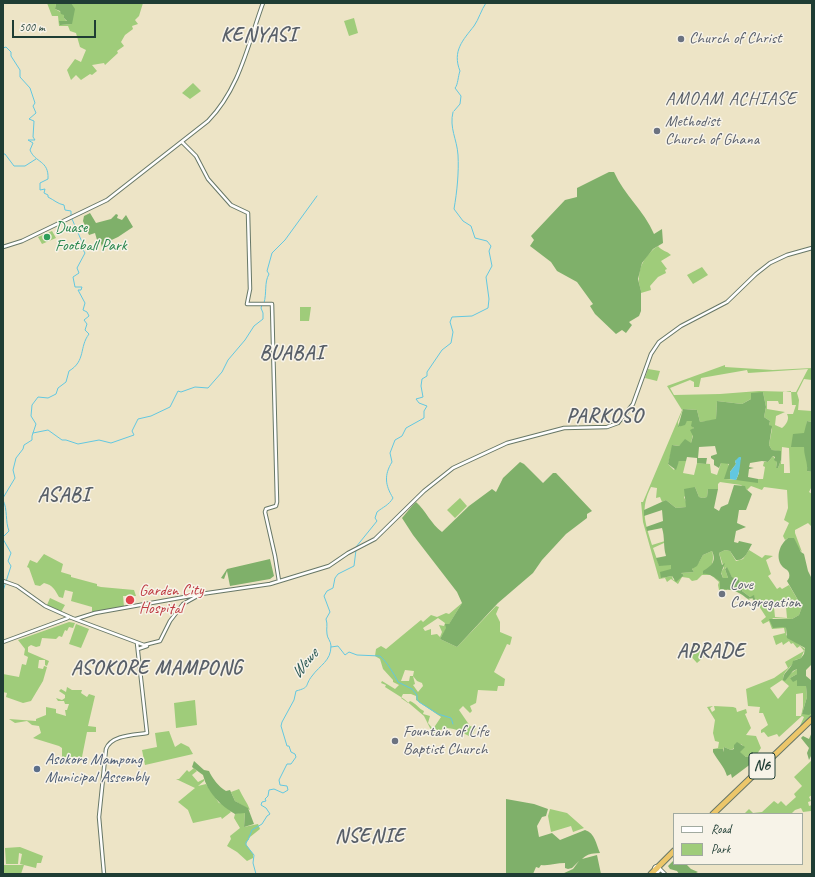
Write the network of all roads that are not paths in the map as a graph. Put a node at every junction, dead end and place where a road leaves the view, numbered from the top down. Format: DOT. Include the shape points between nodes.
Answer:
graph roads {
  1 [pos="263,3"];
  2 [pos="182,142"];
  3 [pos="3,247"];
  4 [pos="812,248"];
  5 [pos="279,581"];
  6 [pos="5,582"];
  7 [pos="201,594"];
  8 [pos="182,597"];
  9 [pos="187,601"];
  10 [pos="69,617"];
  11 [pos="75,620"];
  12 [pos="3,642"];
  13 [pos="137,643"];
  14 [pos="148,645"];
  15 [pos="138,649"];
  16 [pos="812,720"];
  17 [pos="714,813"];
  18 [pos="717,813"];
  19 [pos="673,852"];
  20 [pos="673,855"];
  21 [pos="657,871"];
  22 [pos="104,874"];
  23 [pos="665,874"];
  1 -- 2 [label="street" via="238,75 215,113"];
  2 -- 3 [label="street" via="103,203 18,243"];
  2 -- 5 [label="street" via="196,156 208,179 231,204 248,212 250,289 247,304 272,304 276,506 266,509 265,512"];
  4 -- 5 [label="street" via="770,263 727,302 681,326 659,342 651,354 633,404 618,424 607,427 564,428 514,440 458,465 424,491 378,537 324,568"];
  5 -- 7 [label="street"];
  6 -- 10 [label="street"];
  7 -- 8 [label="street"];
  7 -- 9 [label="street"];
  8 -- 9 [label="street"];
  8 -- 11 [label="street" via="95,613"];
  9 -- 14 [label="street" via="170,622 162,640"];
  10 -- 11 [label="street"];
  10 -- 12 [label="street"];
  11 -- 13 [label="street"];
  13 -- 14 [label="street"];
  13 -- 15 [label="street"];
  14 -- 15 [label="street"];
  15 -- 22 [label="street" via="147,733 115,739 106,749 99,817"];
  16 -- 17 [label="highway, N6"];
  16 -- 18 [label="highway, N6"];
  19 -- 21 [label="highway"];
  20 -- 21 [label="highway"];
  21 -- 23 [label="street"];
}
